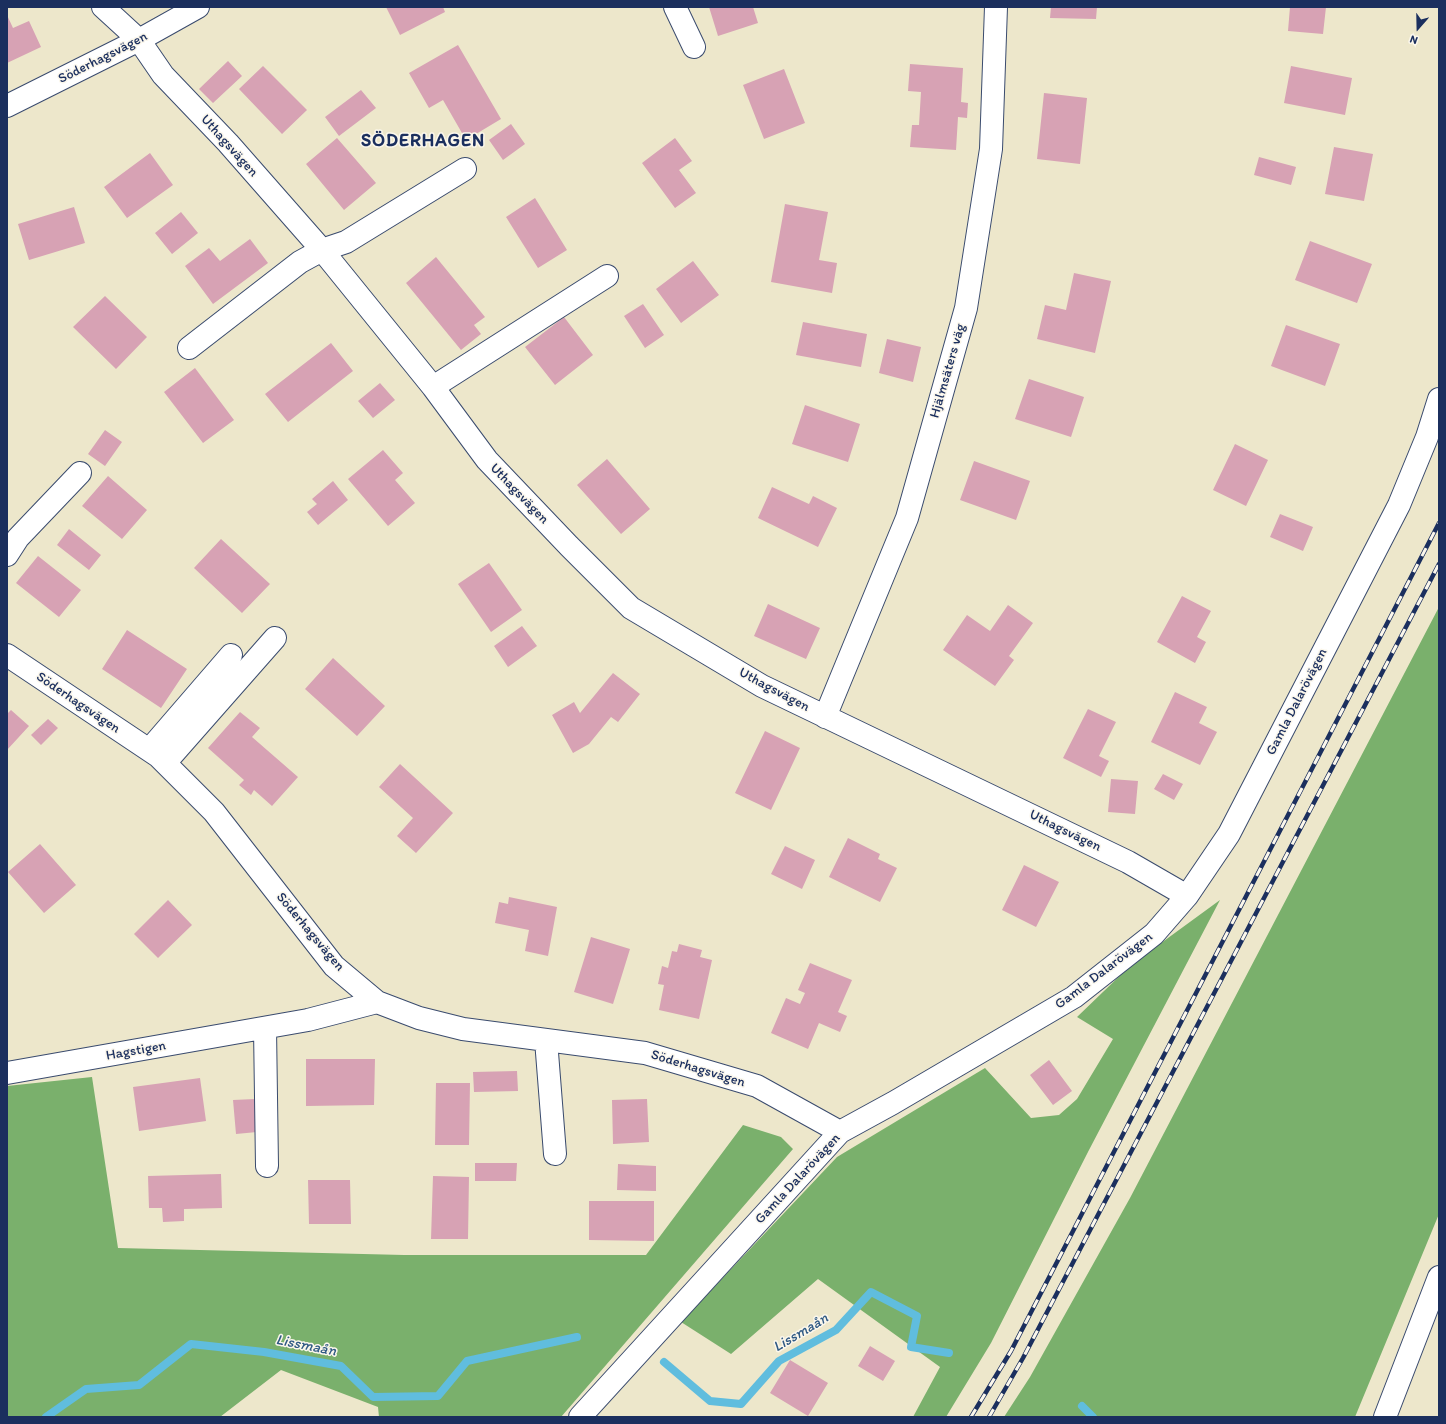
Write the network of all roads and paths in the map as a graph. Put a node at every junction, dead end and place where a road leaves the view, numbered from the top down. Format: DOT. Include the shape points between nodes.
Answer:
graph roads {
  1 [pos="103,7"];
  2 [pos="198,7"];
  3 [pos="675,7"];
  4 [pos="996,7"];
  5 [pos="139,40"];
  6 [pos="694,47"];
  7 [pos="7,106"];
  8 [pos="465,170"];
  9 [pos="322,250"];
  10 [pos="607,276"];
  11 [pos="189,348"];
  12 [pos="433,387"];
  13 [pos="1439,399"];
  14 [pos="80,473"];
  15 [pos="7,554"];
  16 [pos="275,638"];
  17 [pos="7,655"];
  18 [pos="231,655"];
  19 [pos="825,717"];
  20 [pos="157,756"];
  21 [pos="1187,896"];
  22 [pos="377,1002"];
  23 [pos="265,1028"];
  24 [pos="546,1040"];
  25 [pos="7,1073"];
  26 [pos="840,1132"];
  27 [pos="554,1154"];
  28 [pos="267,1166"];
  29 [pos="1439,1277"];
  30 [pos="1388,1411"];
  31 [pos="580,1417"];
  1 -- 5 [label="street, Uthagsvägen"];
  2 -- 5 [label="street, Söderhagsvägen"];
  3 -- 6 [label="street"];
  4 -- 19 [label="street, Hjälmsäters väg" via="991,149 966,308 907,518"];
  5 -- 7 [label="street, Söderhagsvägen"];
  5 -- 9 [label="street, Uthagsvägen" via="162,75 228,143"];
  8 -- 9 [label="street" via="346,242"];
  9 -- 11 [label="street" via="300,262"];
  9 -- 12 [label="street, Uthagsvägen"];
  10 -- 12 [label="street"];
  12 -- 19 [label="street, Uthagsvägen" via="487,460 631,608 762,686"];
  13 -- 21 [label="street, Gamla Dalarövägen" via="1427,437 1399,504 1230,834"];
  14 -- 15 [label="street" via="18,538"];
  16 -- 20 [label="street"];
  17 -- 20 [label="street, Söderhagsvägen"];
  18 -- 20 [label="street"];
  19 -- 21 [label="street, Uthagsvägen" via="1128,862"];
  20 -- 22 [label="street, Söderhagsvägen" via="214,812 334,966"];
  21 -- 26 [label="street, Gamla Dalarövägen" via="1154,934 1074,997"];
  22 -- 23 [label="street, Hagstigen"];
  22 -- 24 [label="street, Söderhagsvägen" via="419,1018 463,1029"];
  23 -- 25 [label="street, Hagstigen"];
  23 -- 28 [label="street"];
  24 -- 26 [label="street, Söderhagsvägen" via="645,1053 757,1086"];
  24 -- 27 [label="street"];
  26 -- 31 [label="street, Gamla Dalarövägen"];
  29 -- 30 [label="street"];
}
